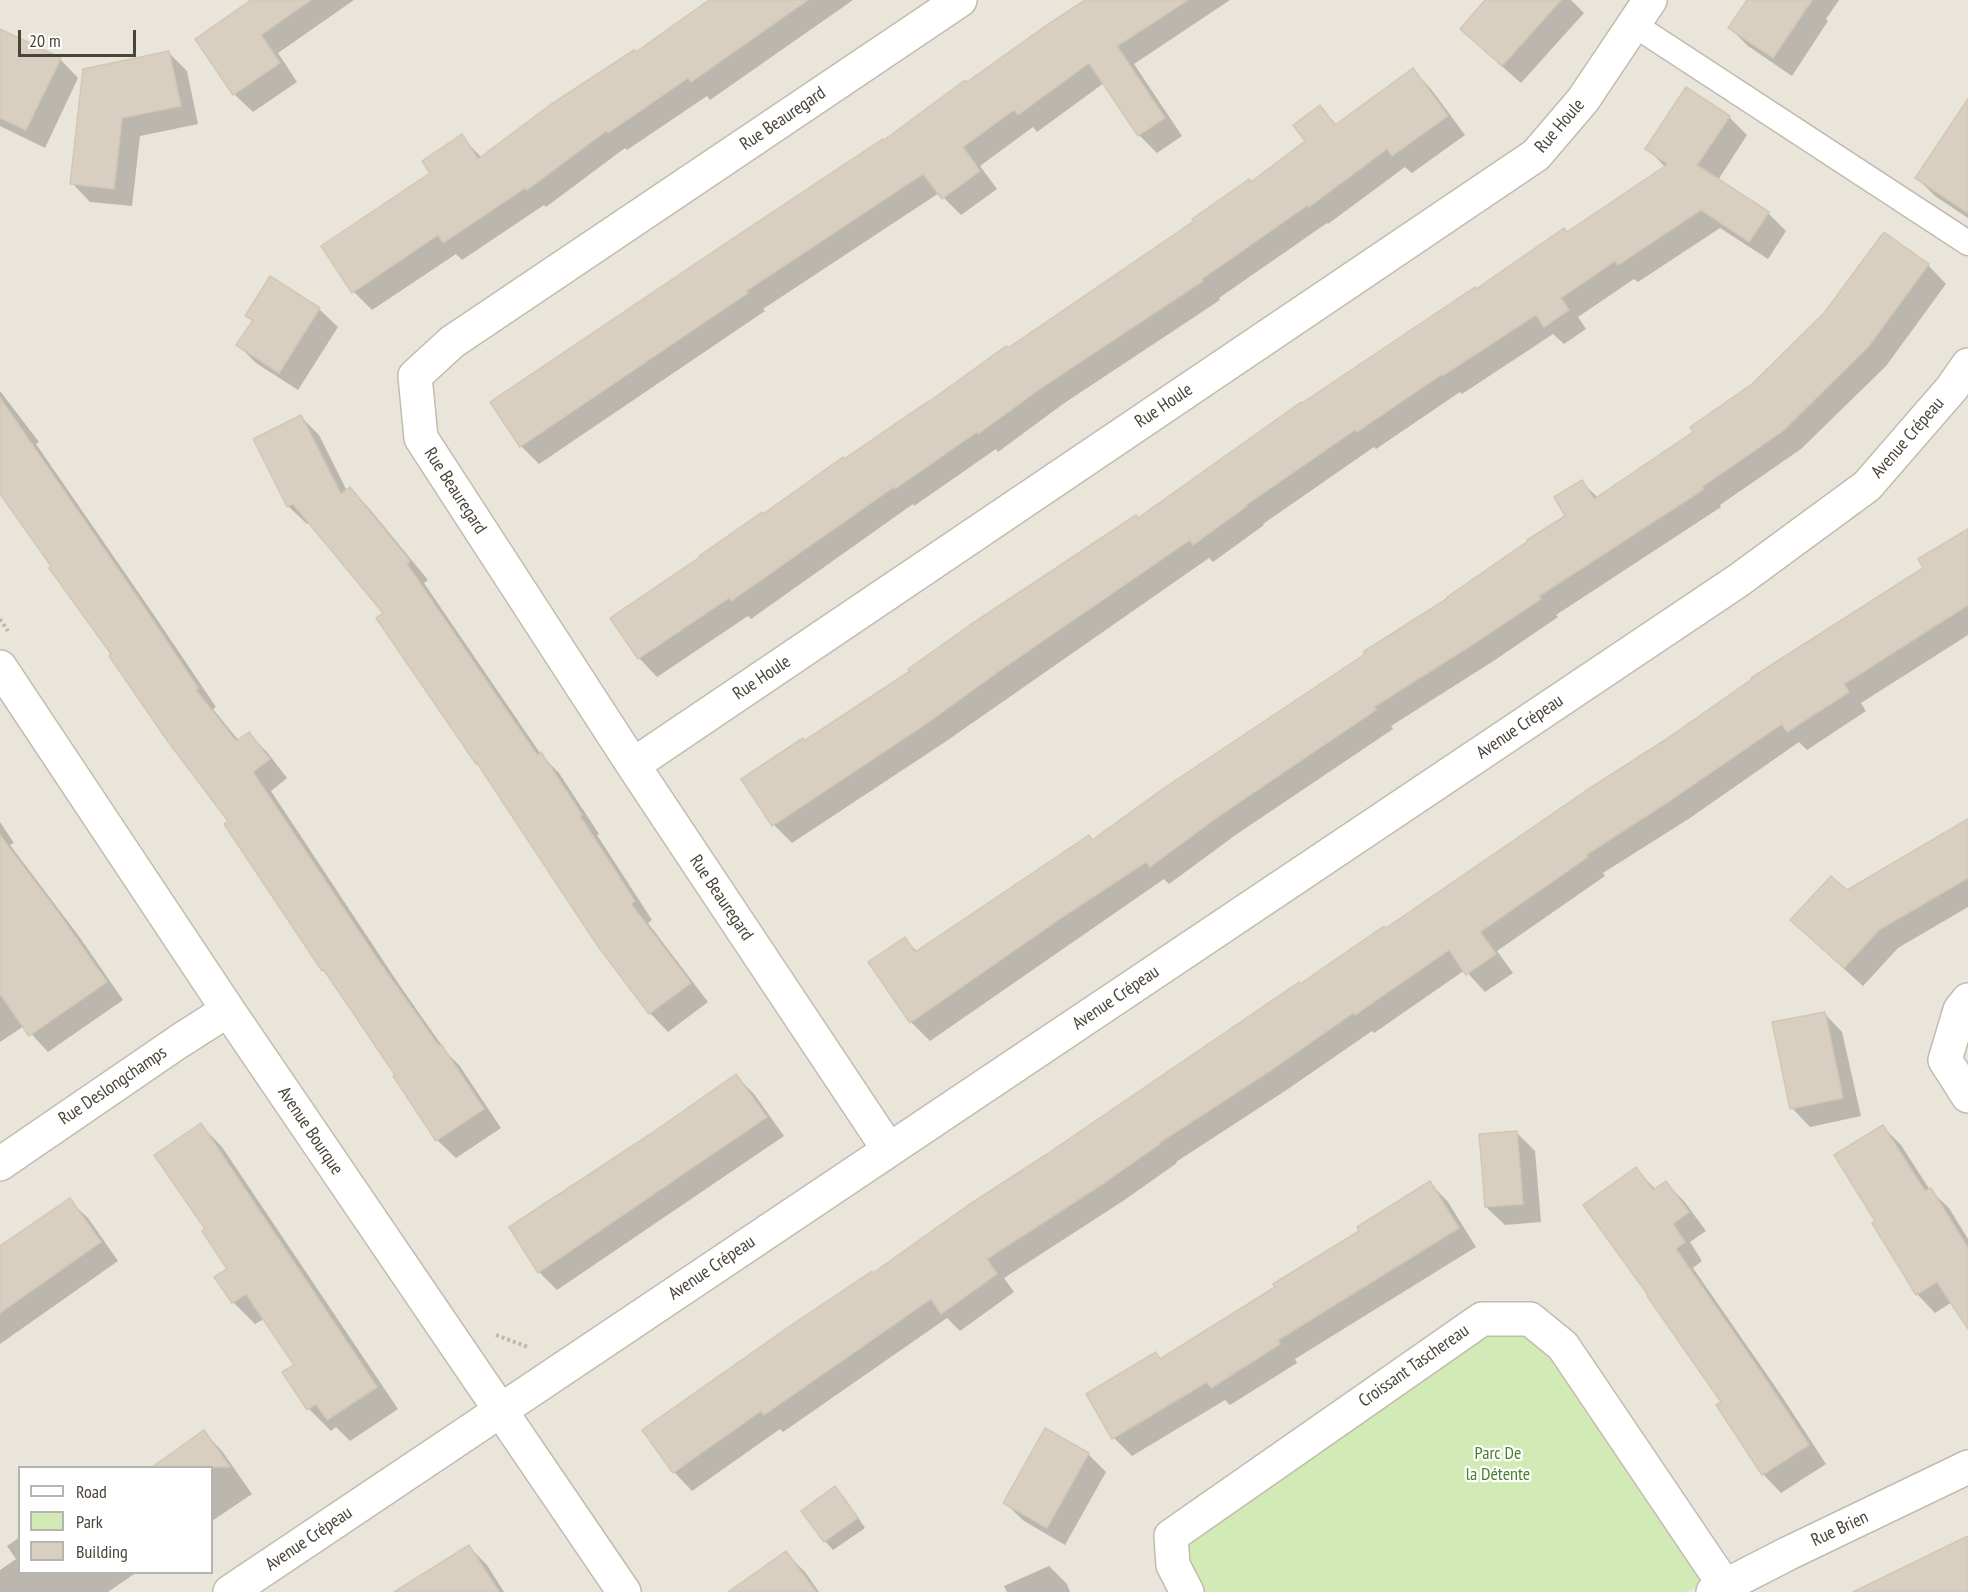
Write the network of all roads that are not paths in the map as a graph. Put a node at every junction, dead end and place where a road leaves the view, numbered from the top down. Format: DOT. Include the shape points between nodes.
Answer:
graph roads {
  1 [pos="960,0"];
  2 [pos="1641,12"];
  3 [pos="1968,243"];
  4 [pos="1968,365"];
  5 [pos="0,667"];
  6 [pos="633,765"];
  7 [pos="1968,999"];
  8 [pos="228,1010"];
  9 [pos="1968,1095"];
  10 [pos="889,1150"];
  11 [pos="0,1164"];
  12 [pos="500,1411"];
  13 [pos="1968,1467"];
  14 [pos="1719,1589"];
  15 [pos="230,1592"];
  16 [pos="624,1592"];
  17 [pos="1187,1592"];
  1 -- 6 [label="street, Rue Beauregard" via="452,342 415,376 421,438"];
  2 -- 3 [label="lane"];
  2 -- 6 [label="street, Rue Houle" via="1583,100 1536,155"];
  4 -- 10 [label="street, Avenue Crépeau" via="1867,486 1739,580"];
  5 -- 8 [label="street, Avenue Bourque"];
  6 -- 10 [label="street, Rue Beauregard"];
  7 -- 9 [label="street" via="1960,1010 1945,1060"];
  8 -- 11 [label="street, Rue Deslongchamps"];
  8 -- 12 [label="street, Avenue Bourque"];
  10 -- 12 [label="street, Avenue Crépeau"];
  12 -- 15 [label="street, Avenue Crépeau"];
  12 -- 16 [label="street, Avenue Bourque"];
  13 -- 14 [label="street, Rue Brien"];
  14 -- 17 [label="street, Croissant Taschereau" via="1563,1346 1530,1319 1482,1319 1171,1536 1173,1565"];
}
